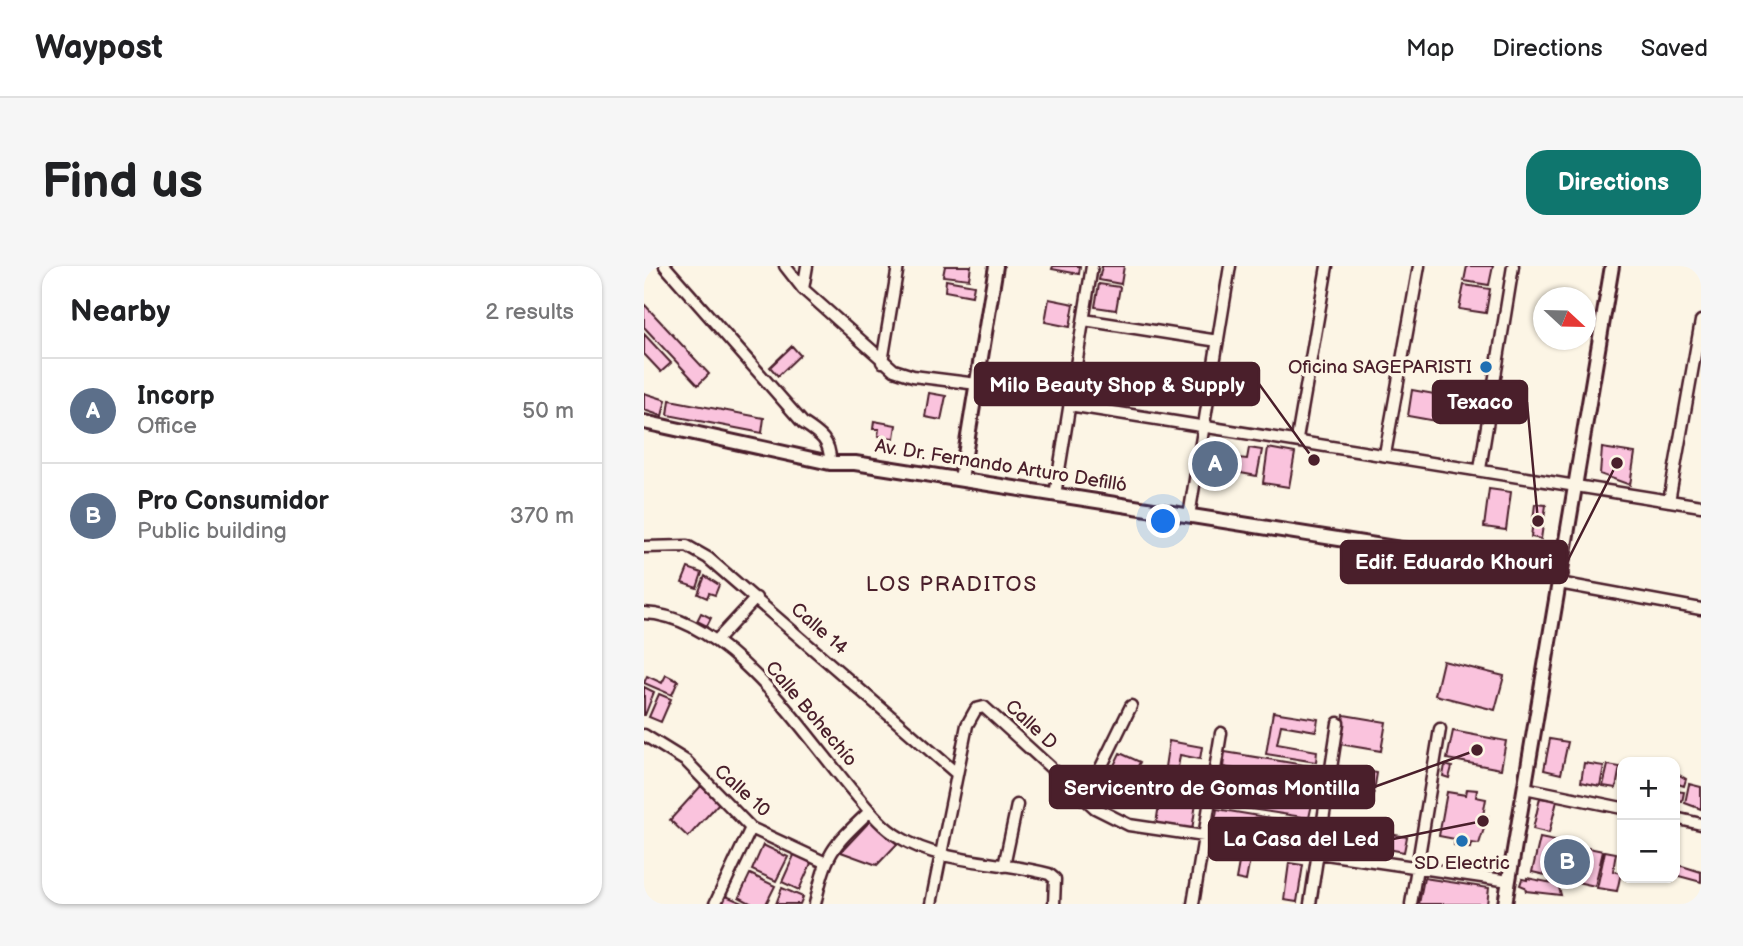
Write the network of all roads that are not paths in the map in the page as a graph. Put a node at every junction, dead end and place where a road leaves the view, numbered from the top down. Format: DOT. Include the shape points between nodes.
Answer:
graph roads {
  1 [pos="665,266"];
  2 [pos="785,266"];
  3 [pos="807,266"];
  4 [pos="898,266"];
  5 [pos="996,266"];
  6 [pos="1093,266"];
  7 [pos="1230,266"];
  8 [pos="1327,266"];
  9 [pos="1419,266"];
  10 [pos="1513,266"];
  11 [pos="1612,266"];
  12 [pos="803,289"];
  13 [pos="1084,320"];
  14 [pos="1701,321"];
  15 [pos="1218,341"];
  16 [pos="882,362"];
  17 [pos="977,384"];
  18 [pos="1069,405"];
  19 [pos="644,422"];
  20 [pos="1206,424"];
  21 [pos="1297,439"];
  22 [pos="1385,454"];
  23 [pos="830,463"];
  24 [pos="1480,469"];
  25 [pos="961,479"];
  26 [pos="1574,488"];
  27 [pos="1055,495"];
  28 [pos="1669,502"];
  29 [pos="1701,506"];
  30 [pos="1189,516"];
  31 [pos="644,547"];
  32 [pos="1560,579"];
  33 [pos="756,598"];
  34 [pos="1701,609"];
  35 [pos="644,613"];
  36 [pos="717,640"];
  37 [pos="1131,706"];
  38 [pos="1338,723"];
  39 [pos="1440,729"];
  40 [pos="1221,733"];
  41 [pos="644,734"];
  42 [pos="956,773"];
  43 [pos="1525,788"];
  44 [pos="1085,800"];
  45 [pos="1017,805"];
  46 [pos="1617,807"];
  47 [pos="870,811"];
  48 [pos="1680,819"];
  49 [pos="1701,824"];
  50 [pos="751,828"];
  51 [pos="1203,837"];
  52 [pos="1318,851"];
  53 [pos="942,853"];
  54 [pos="824,862"];
  55 [pos="1004,866"];
  56 [pos="1417,868"];
  57 [pos="1508,881"];
  58 [pos="715,904"];
  59 [pos="816,904"];
  60 [pos="931,904"];
  61 [pos="1054,904"];
  62 [pos="1193,904"];
  63 [pos="1310,904"];
  64 [pos="1411,904"];
  65 [pos="1505,904"];
  1 -- 23 [label="street" via="803,423 827,441"];
  2 -- 12 [label="street"];
  3 -- 12 [label="street"];
  4 -- 16 [label="street"];
  5 -- 17 [label="street"];
  6 -- 13 [label="street"];
  7 -- 15 [label="street"];
  8 -- 21 [label="street"];
  9 -- 22 [label="street"];
  10 -- 24 [label="street"];
  11 -- 26 [label="street"];
  12 -- 16 [label="street"];
  13 -- 15 [label="street"];
  13 -- 18 [label="street"];
  14 -- 28 [label="street"];
  15 -- 20 [label="street"];
  16 -- 17 [label="street" via="913,376"];
  17 -- 25 [label="street"];
  18 -- 20 [label="street"];
  18 -- 27 [label="street"];
  19 -- 23 [label="street, Av. Dr. Fernando Arturo Defilló"];
  20 -- 21 [label="street"];
  20 -- 30 [label="street"];
  21 -- 22 [label="street"];
  22 -- 24 [label="street"];
  23 -- 25 [label="street, Av. Dr. Fernando Arturo Defilló"];
  24 -- 26 [label="street"];
  25 -- 27 [label="street, Av. Dr. Fernando Arturo Defilló"];
  26 -- 28 [label="street"];
  26 -- 32 [label="street"];
  27 -- 30 [label="street, Av. Dr. Fernando Arturo Defilló"];
  28 -- 29 [label="street"];
  30 -- 32 [label="street, Av. Dr. Fernando Arturo Defilló"];
  31 -- 33 [label="street, Calle 14" via="673,545 698,551"];
  32 -- 34 [label="street, Av. Dr. Fernando Arturo Defilló"];
  32 -- 43 [label="street"];
  33 -- 36 [label="street"];
  33 -- 42 [label="street, Calle 14"];
  35 -- 36 [label="street, Calle Bohechío" via="688,624"];
  36 -- 47 [label="street, Calle Bohechío" via="749,669"];
  37 -- 44 [label="street"];
  38 -- 52 [label="street"];
  39 -- 56 [label="street"];
  40 -- 51 [label="street"];
  41 -- 50 [label="street, Calle 10" via="686,761"];
  42 -- 44 [label="street, Calle D" via="971,715 981,707 989,709"];
  42 -- 53 [label="street"];
  43 -- 46 [label="street"];
  43 -- 57 [label="street"];
  44 -- 51 [label="street, Calle D" via="1129,825"];
  45 -- 55 [label="street"];
  47 -- 53 [label="street, Calle Bohechío" via="901,839"];
  47 -- 54 [label="street" via="837,842"];
  48 -- 49 [label="street"];
  50 -- 54 [label="street, Calle 10"];
  50 -- 58 [label="street"];
  51 -- 52 [label="street, Calle D"];
  51 -- 62 [label="street"];
  52 -- 56 [label="street, Calle D"];
  52 -- 63 [label="street"];
  53 -- 55 [label="street, Calle Bohechío"];
  53 -- 60 [label="street"];
  54 -- 59 [label="street"];
  55 -- 61 [label="street, Calle Bohechío" via="1052,875"];
  56 -- 57 [label="street, Calle D"];
  56 -- 64 [label="street"];
  57 -- 65 [label="street"];
}
